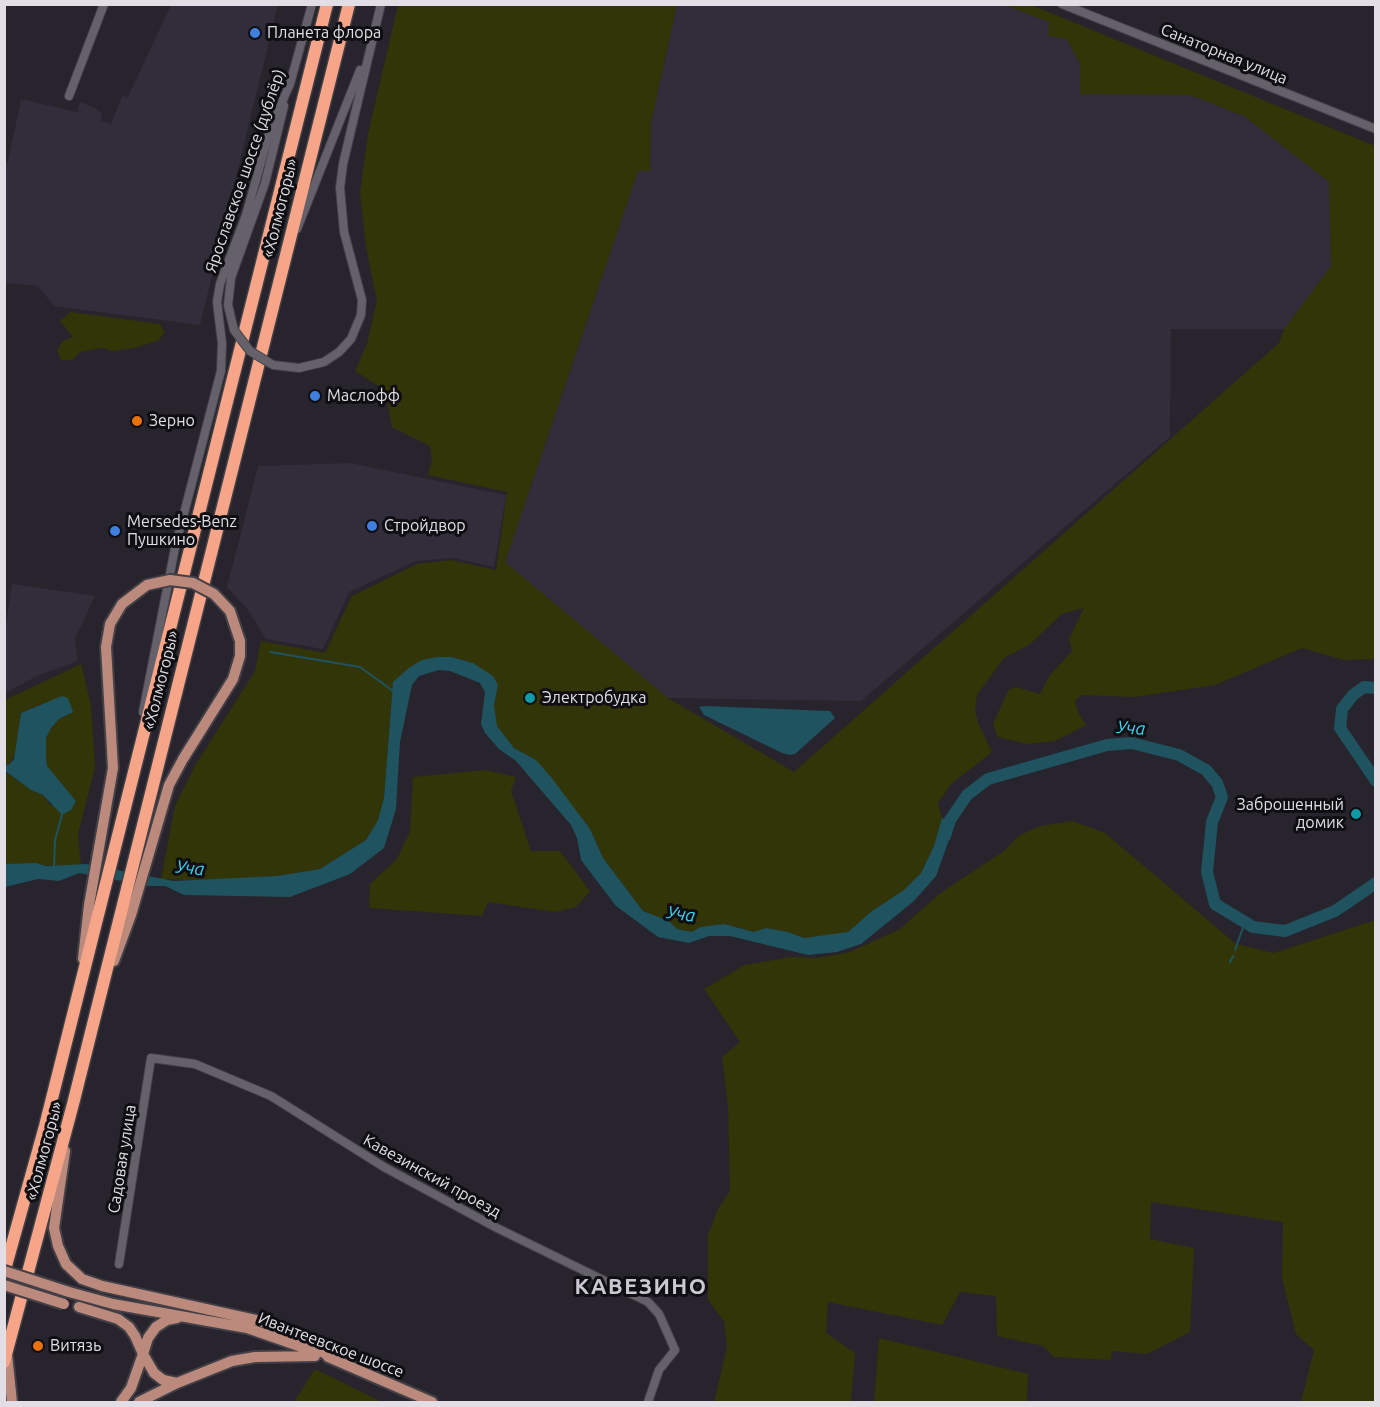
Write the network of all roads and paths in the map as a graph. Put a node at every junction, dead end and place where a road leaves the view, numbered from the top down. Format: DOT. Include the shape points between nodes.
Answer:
graph roads {
  1 [pos="104,4"];
  2 [pos="312,4"];
  3 [pos="327,4"];
  4 [pos="349,4"];
  5 [pos="381,4"];
  6 [pos="1062,4"];
  7 [pos="372,38"];
  8 [pos="290,84"];
  9 [pos="69,96"];
  10 [pos="1376,129"];
  11 [pos="281,273"];
  12 [pos="133,770"];
  13 [pos="94,906"];
  14 [pos="125,914"];
  15 [pos="151,1058"];
  16 [pos="73,1104"];
  17 [pos="119,1264"];
  18 [pos="4,1272"];
  19 [pos="4,1285"];
  20 [pos="78,1307"];
  21 [pos="182,1318"];
  22 [pos="142,1354"];
  23 [pos="6,1358"];
  24 [pos="332,1358"];
  25 [pos="177,1383"];
  26 [pos="12,1402"];
  27 [pos="121,1402"];
  28 [pos="139,1402"];
  29 [pos="432,1402"];
  30 [pos="648,1402"];
  1 -- 9 [label="street"];
  2 -- 8 [label="street, Ярославское шоссе (дублёр)"];
  3 -- 12 [label="highway, «Холмогоры»"];
  4 -- 11 [label="highway, «Холмогоры»"];
  5 -- 7 [label="street"];
  6 -- 10 [label="street, Санаторная улица"];
  7 -- 8 [label="street, bridge" via="340,188 344,232 362,300 362,315 351,339 332,357 308,367 281,367 250,351 234,330 228,304 231,279 265,183"];
  7 -- 11 [label="street"];
  8 -- 12 [label="street, Ярославское шоссе (дублёр)" via="271,127 246,215 220,284 220,371 170,570"];
  11 -- 14 [label="highway, «Холмогоры»" via="136,848"];
  12 -- 13 [label="highway, «Холмогоры»" via="116,843"];
  13 -- 14 [label="main road, bridge" via="113,768 106,647 110,624 122,604 147,585 170,580 193,583 220,599 234,618 240,641 236,672 170,785"];
  13 -- 18 [label="highway, «Холмогоры»" via="80,984"];
  14 -- 16 [label="highway, «Холмогоры»"];
  15 -- 17 [label="street, Садовая улица"];
  15 -- 30 [label="street, Кавезинский проезд" via="195,1064 271,1096 384,1167 648,1302 659,1314 675,1350 659,1370"];
  16 -- 23 [label="highway, «Холмогоры»"];
  16 -- 24 [label="main road" via="54,1228 66,1264 82,1279 102,1286 260,1321 296,1336"];
  18 -- 21 [label="main road, Ивантеевское шоссе, bridge" via="113,1304"];
  19 -- 20 [label="main road, Ивантеевское шоссе, bridge"];
  20 -- 21 [label="main road, Ивантеевское шоссе"];
  20 -- 22 [label="main road" via="126,1324"];
  21 -- 22 [label="main road" via="167,1320 156,1327"];
  21 -- 24 [label="main road, Ивантеевское шоссе" via="247,1328"];
  22 -- 25 [label="main road" via="154,1373"];
  22 -- 27 [label="main road"];
  23 -- 26 [label="main road"];
  24 -- 25 [label="main road" via="246,1358"];
  24 -- 29 [label="main road, Ивантеевское шоссе"];
  25 -- 28 [label="main road"];
}
